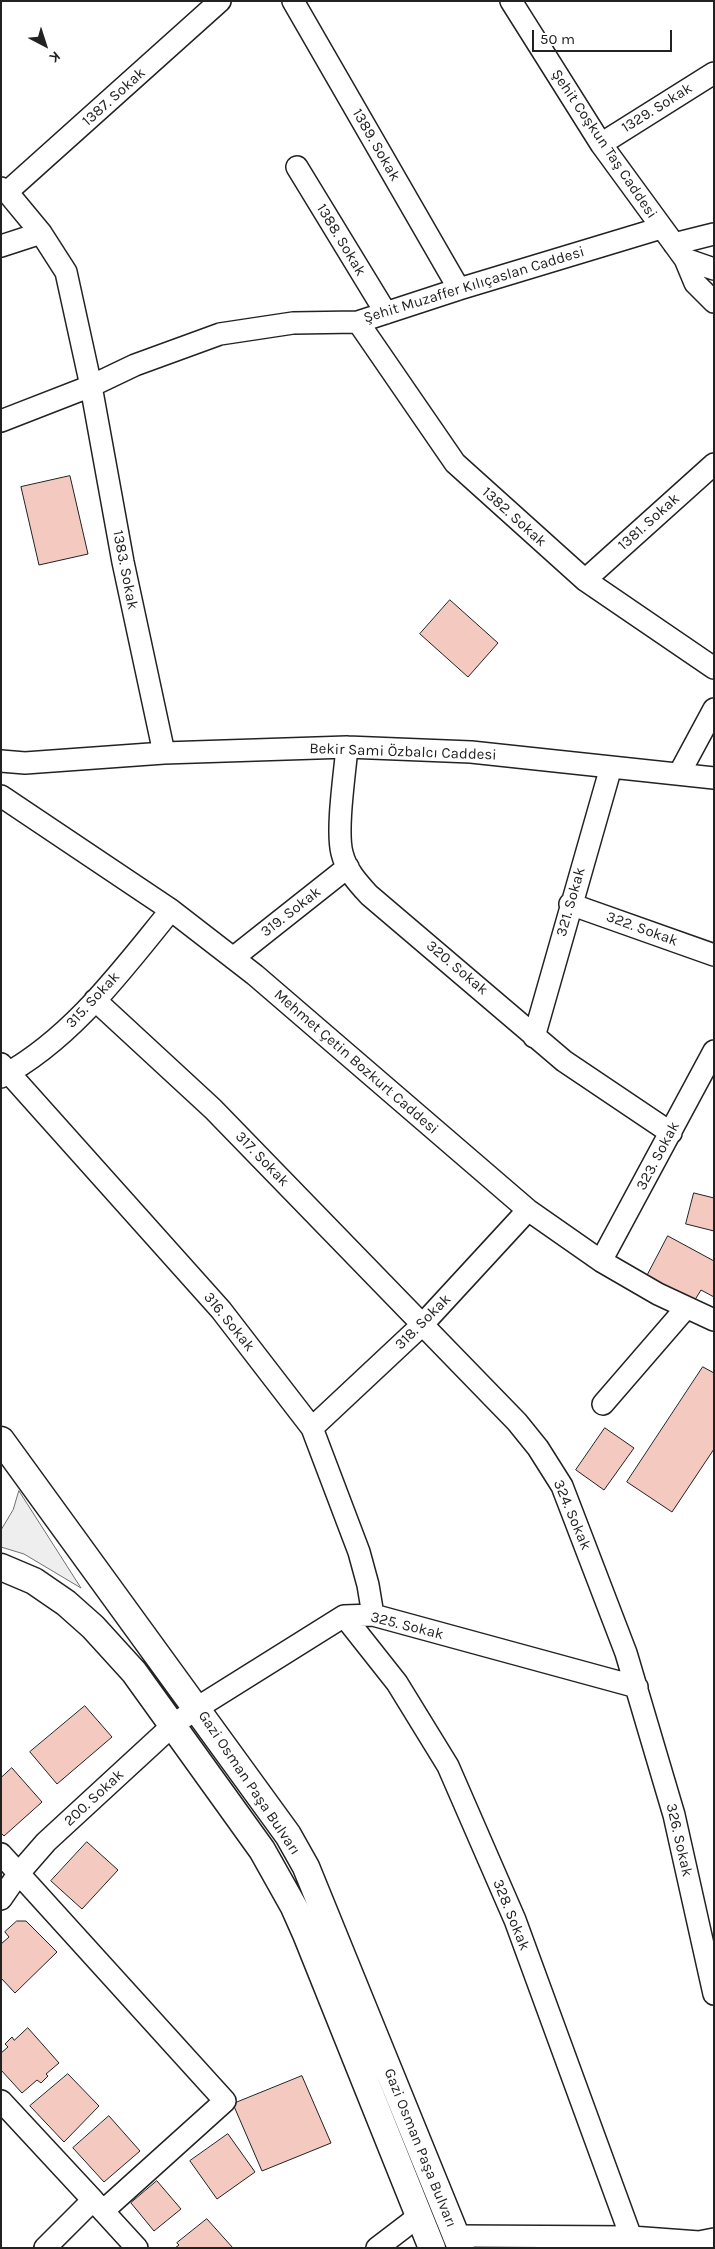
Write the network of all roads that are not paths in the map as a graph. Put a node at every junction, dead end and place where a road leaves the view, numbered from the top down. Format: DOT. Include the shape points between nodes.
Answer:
graph roads {
  1 [pos="220,1"];
  2 [pos="293,1"];
  3 [pos="515,3"];
  4 [pos="714,73"];
  5 [pos="601,144"];
  6 [pos="296,167"];
  7 [pos="4,190"];
  8 [pos="41,233"];
  9 [pos="714,234"];
  10 [pos="673,244"];
  11 [pos="1,246"];
  12 [pos="714,269"];
  13 [pos="459,289"];
  14 [pos="714,302"];
  15 [pos="386,313"];
  16 [pos="358,322"];
  17 [pos="91,386"];
  18 [pos="1,421"];
  19 [pos="714,464"];
  20 [pos="585,580"];
  21 [pos="714,668"];
  22 [pos="714,709"];
  23 [pos="348,747"];
  24 [pos="164,753"];
  25 [pos="1,761"];
  26 [pos="611,767"];
  27 [pos="679,774"];
  28 [pos="714,778"];
  29 [pos="1,796"];
  30 [pos="348,867"];
  31 [pos="570,904"];
  32 [pos="171,910"];
  33 [pos="714,955"];
  34 [pos="233,958"];
  35 [pos="95,1000"];
  36 [pos="534,1037"];
  37 [pos="714,1050"];
  38 [pos="4,1071"];
  39 [pos="671,1133"];
  40 [pos="528,1210"];
  41 [pos="601,1262"];
  42 [pos="686,1308"];
  43 [pos="714,1320"];
  44 [pos="422,1325"];
  45 [pos="603,1404"];
  46 [pos="312,1428"];
  47 [pos="1,1440"];
  48 [pos="1,1566"];
  49 [pos="373,1615"];
  50 [pos="344,1616"];
  51 [pos="637,1688"];
  52 [pos="197,1708"];
  53 [pos="172,1726"];
  54 [pos="1,1854"];
  55 [pos="19,1873"];
  56 [pos="1,1899"];
  57 [pos="714,1994"];
  58 [pos="1,2101"];
  59 [pos="98,2205"];
  60 [pos="419,2216"];
  61 [pos="631,2236"];
  62 [pos="714,2239"];
  63 [pos="458,2242"];
  64 [pos="45,2248"];
  65 [pos="137,2248"];
  66 [pos="377,2248"];
  67 [pos="432,2248"];
  1 -- 7 [label="street, 1387. Sokak"];
  2 -- 13 [label="street, 1389. Sokak"];
  3 -- 5 [label="street, Şehit Coşkun Taş Caddesi"];
  4 -- 5 [label="street, 1329. Sokak"];
  5 -- 10 [label="street, Şehit Coşkun Taş Caddesi"];
  6 -- 15 [label="street, 1388. Sokak"];
  7 -- 8 [label="street, 1383. Sokak"];
  8 -- 11 [label="street"];
  8 -- 17 [label="street, 1383. Sokak" via="66,272"];
  9 -- 10 [label="street, Şehit Muzaffer Kılıçaslan Caddesi"];
  10 -- 12 [label="street"];
  10 -- 13 [label="street, Şehit Muzaffer Kılıçaslan Caddesi"];
  10 -- 14 [label="street, Şehit Coşkun Taş Caddesi" via="695,283"];
  13 -- 15 [label="street, Şehit Muzaffer Kılıçaslan Caddesi"];
  15 -- 16 [label="street, Şehit Muzaffer Kılıçaslan Caddesi"];
  16 -- 17 [label="street, Şehit Muzaffer Kılıçaslan Caddesi" via="293,323 220,334 135,365"];
  16 -- 20 [label="street, 1382. Sokak" via="455,463"];
  17 -- 18 [label="street, Şehit Muzaffer Kılıçaslan Caddesi"];
  17 -- 24 [label="street, 1383. Sokak" via="123,562"];
  19 -- 20 [label="street, 1381. Sokak"];
  20 -- 21 [label="street, 1382. Sokak"];
  22 -- 27 [label="street"];
  23 -- 24 [label="street, Bekir Sami Özbalcı Caddesi"];
  23 -- 26 [label="street, Bekir Sami Özbalcı Caddesi" via="471,752"];
  23 -- 30 [label="street, 320. Sokak" via="341,830 342,852"];
  24 -- 25 [label="street, Bekir Sami Özbalcı Caddesi" via="25,763"];
  26 -- 27 [label="street, Bekir Sami Özbalcı Caddesi"];
  26 -- 31 [label="street, 321. Sokak"];
  27 -- 28 [label="street, Bekir Sami Özbalcı Caddesi"];
  29 -- 32 [label="street, Mehmet Çetin Bozkurt Caddesi"];
  30 -- 34 [label="street, 319. Sokak"];
  30 -- 36 [label="street, 320. Sokak" via="369,895"];
  31 -- 33 [label="street, 322. Sokak"];
  31 -- 36 [label="street, 321. Sokak"];
  32 -- 34 [label="street, Mehmet Çetin Bozkurt Caddesi"];
  32 -- 35 [label="street, 315. Sokak"];
  34 -- 40 [label="street, Mehmet Çetin Bozkurt Caddesi"];
  35 -- 38 [label="street, 315. Sokak" via="72,1024"];
  35 -- 44 [label="street, 317. Sokak" via="213,1109"];
  36 -- 39 [label="street, 320. Sokak"];
  37 -- 39 [label="street, 323. Sokak"];
  38 -- 46 [label="street, 316. Sokak" via="221,1310"];
  39 -- 41 [label="street, 323. Sokak"];
  40 -- 41 [label="street, Mehmet Çetin Bozkurt Caddesi"];
  40 -- 44 [label="street, 318. Sokak"];
  41 -- 42 [label="street, Mehmet Çetin Bozkurt Caddesi"];
  42 -- 43 [label="street, Mehmet Çetin Bozkurt Caddesi"];
  42 -- 45 [label="street"];
  44 -- 46 [label="street, 318. Sokak"];
  44 -- 51 [label="street, 324. Sokak" via="517,1422 562,1486"];
  46 -- 49 [label="street, 316. Sokak" via="359,1552"];
  47 -- 52 [label="main road, Gazi Osman Paşa Bulvarı"];
  48 -- 53 [label="main road, Gazi Osman Paşa Bulvarı" via="34,1581 93,1627 134,1672"];
  49 -- 50 [label="street, 325. Sokak"];
  49 -- 51 [label="street, 325. Sokak"];
  50 -- 52 [label="street"];
  50 -- 61 [label="street, 328. Sokak" via="397,1683 448,1766 515,1920"];
  51 -- 57 [label="street, 326. Sokak" via="674,1815"];
  52 -- 53 [label="street, 200. Sokak"];
  52 -- 63 [label="main road, Gazi Osman Paşa Bulvarı" via="283,1828 306,1867"];
  53 -- 55 [label="street, 200. Sokak" via="46,1842"];
  53 -- 60 [label="main road, Gazi Osman Paşa Bulvarı" via="262,1850 294,1908"];
  54 -- 55 [label="street"];
  55 -- 56 [label="street, 200. Sokak"];
  55 -- 59 [label="street" via="225,2101"];
  58 -- 59 [label="street"];
  59 -- 64 [label="street"];
  59 -- 65 [label="street"];
  60 -- 66 [label="street"];
  60 -- 67 [label="main road, Gazi Osman Paşa Bulvarı"];
  61 -- 62 [label="street" via="699,2242"];
  61 -- 63 [label="street"];
}
